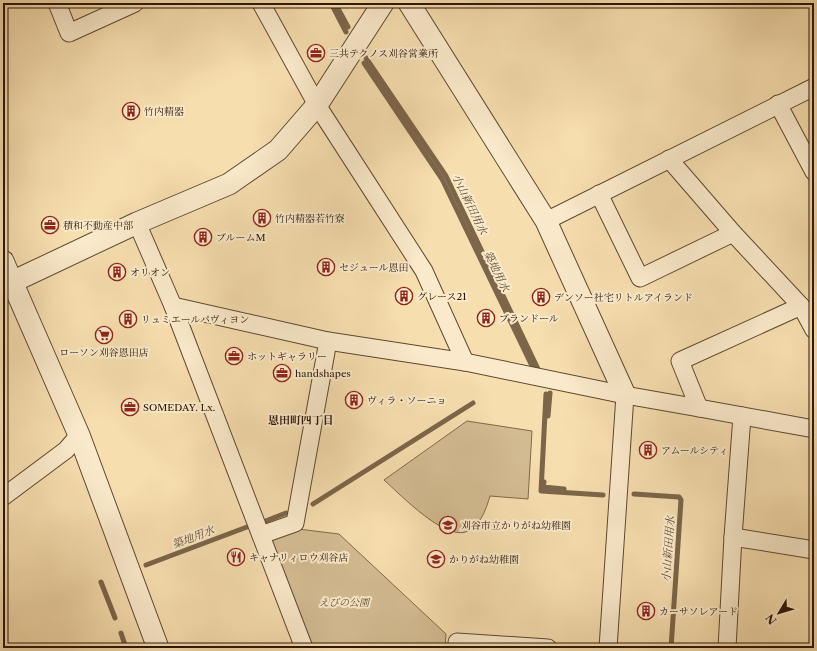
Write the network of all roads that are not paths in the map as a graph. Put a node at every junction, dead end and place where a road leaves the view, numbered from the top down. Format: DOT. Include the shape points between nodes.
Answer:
graph roads {
  1 [pos="57,3"];
  2 [pos="136,3"];
  3 [pos="261,3"];
  4 [pos="383,3"];
  5 [pos="409,3"];
  6 [pos="814,87"];
  7 [pos="778,104"];
  8 [pos="317,105"];
  9 [pos="669,159"];
  10 [pos="814,172"];
  11 [pos="599,194"];
  12 [pos="546,222"];
  13 [pos="137,223"];
  14 [pos="733,233"];
  15 [pos="3,261"];
  16 [pos="12,282"];
  17 [pos="173,306"];
  18 [pos="801,306"];
  19 [pos="814,330"];
  20 [pos="328,340"];
  21 [pos="465,362"];
  22 [pos="625,395"];
  23 [pos="699,408"];
  24 [pos="742,416"];
  25 [pos="814,429"];
  26 [pos="79,435"];
  27 [pos="3,497"];
  28 [pos="260,535"];
  29 [pos="733,537"];
  30 [pos="814,550"];
  31 [pos="158,648"];
  32 [pos="304,648"];
  33 [pos="457,648"];
  34 [pos="548,648"];
  35 [pos="608,648"];
  36 [pos="727,648"];
  1 -- 2 [label="street" via="69,33"];
  3 -- 8 [label="street"];
  4 -- 8 [label="street"];
  5 -- 12 [label="street"];
  6 -- 7 [label="street"];
  7 -- 9 [label="street"];
  7 -- 10 [label="street"];
  8 -- 13 [label="street" via="278,150 229,184"];
  8 -- 21 [label="street" via="424,271"];
  9 -- 11 [label="street"];
  9 -- 14 [label="street"];
  11 -- 12 [label="street"];
  11 -- 14 [label="street" via="640,278"];
  12 -- 22 [label="street"];
  13 -- 16 [label="street"];
  13 -- 17 [label="street"];
  14 -- 18 [label="street"];
  15 -- 16 [label="street"];
  16 -- 26 [label="street"];
  17 -- 20 [label="street"];
  17 -- 28 [label="street"];
  18 -- 19 [label="street"];
  18 -- 23 [label="street" via="680,361"];
  20 -- 21 [label="street"];
  20 -- 28 [label="street" via="294,523"];
  21 -- 22 [label="street"];
  22 -- 23 [label="street"];
  22 -- 35 [label="street"];
  23 -- 24 [label="street"];
  24 -- 25 [label="street"];
  24 -- 29 [label="street"];
  26 -- 27 [label="street" via="66,450"];
  26 -- 31 [label="street"];
  28 -- 32 [label="street"];
  29 -- 30 [label="street"];
  29 -- 36 [label="street"];
  33 -- 34 [label="street" via="457,642"];
}
